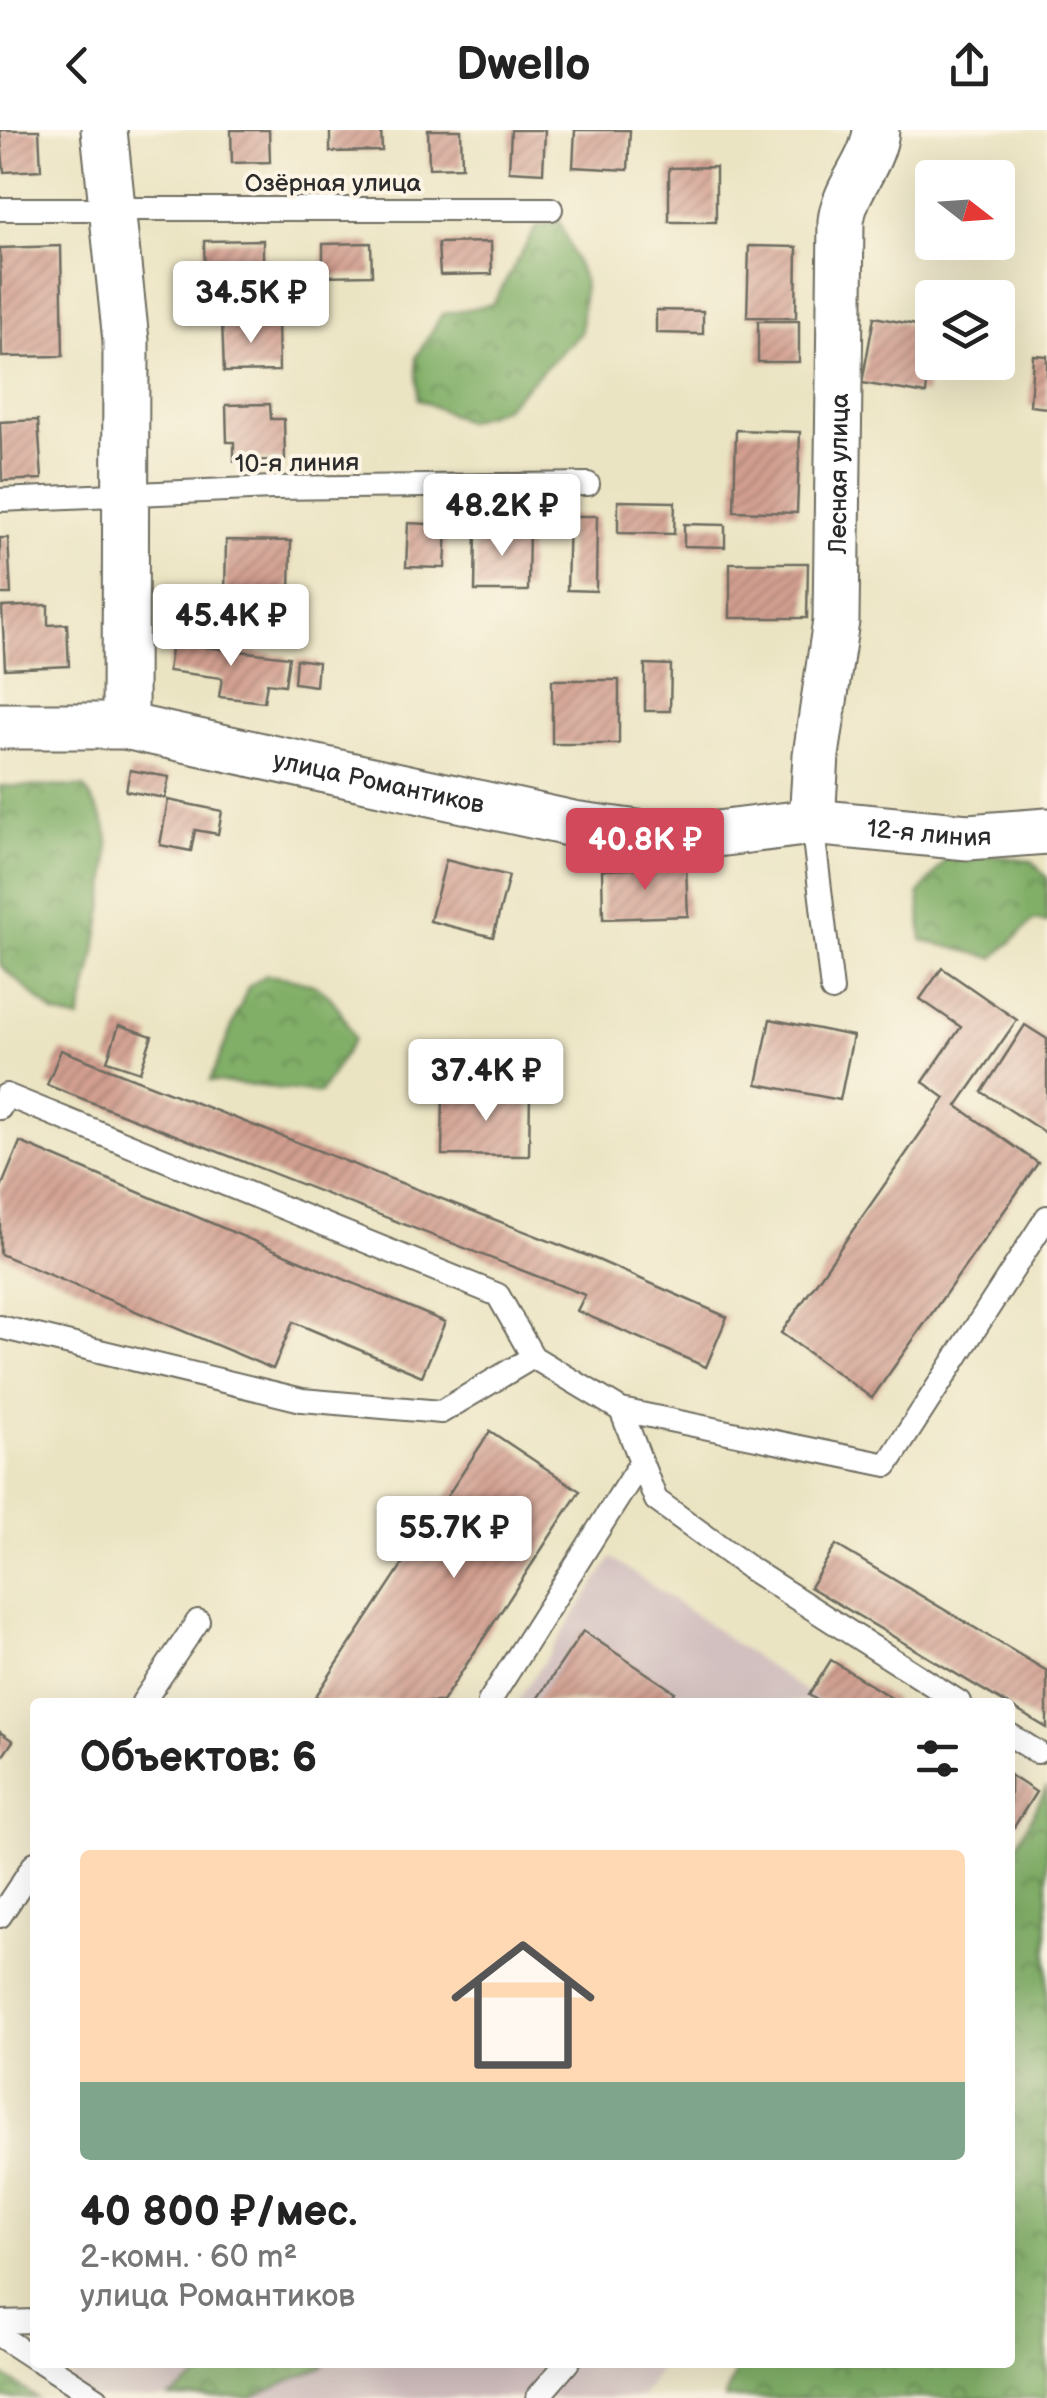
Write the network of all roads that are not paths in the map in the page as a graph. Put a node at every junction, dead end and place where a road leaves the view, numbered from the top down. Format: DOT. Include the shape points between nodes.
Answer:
graph roads {
  1 [pos="104,130"];
  2 [pos="876,130"];
  3 [pos="0,209"];
  4 [pos="551,209"];
  5 [pos="115,210"];
  6 [pos="588,484"];
  7 [pos="128,496"];
  8 [pos="0,500"];
  9 [pos="0,726"];
  10 [pos="125,726"];
  11 [pos="812,822"];
  12 [pos="1047,831"];
  13 [pos="832,990"];
  14 [pos="0,1108"];
  15 [pos="1047,1217"];
  16 [pos="0,1327"];
  17 [pos="533,1357"];
  18 [pos="621,1410"];
  19 [pos="641,1462"];
  20 [pos="198,1621"];
  21 [pos="146,1698"];
  22 [pos="492,1698"];
  23 [pos="954,1698"];
  24 [pos="1015,1738"];
  25 [pos="1037,1752"];
  26 [pos="30,1871"];
  27 [pos="0,1916"];
  28 [pos="30,2320"];
  29 [pos="0,2322"];
  30 [pos="0,2336"];
  31 [pos="30,2356"];
  32 [pos="49,2368"];
  33 [pos="563,2368"];
  34 [pos="97,2398"];
  35 [pos="537,2398"];
  1 -- 5 [label="street"];
  2 -- 11 [label="street, Лесная улица" via="840,222 836,621"];
  3 -- 5 [label="lane, Озёрная улица"];
  4 -- 5 [label="lane, Озёрная улица"];
  5 -- 7 [label="street" via="126,340"];
  6 -- 7 [label="lane, 10-я линия"];
  7 -- 8 [label="lane, 10-я линия"];
  7 -- 10 [label="street"];
  9 -- 10 [label="street"];
  10 -- 11 [label="street, улица Романтиков" via="572,824 693,837"];
  11 -- 12 [label="street, 12-я линия" via="968,837"];
  11 -- 13 [label="lane"];
  14 -- 17 [label="lane" via="6,1095 498,1295"];
  15 -- 18 [label="lane" via="887,1465"];
  16 -- 17 [label="lane" via="302,1400 441,1412"];
  17 -- 18 [label="lane"];
  18 -- 19 [label="lane"];
  19 -- 22 [label="lane"];
  19 -- 23 [label="lane" via="656,1500 752,1570"];
  20 -- 21 [label="lane"];
  24 -- 25 [label="lane"];
  26 -- 27 [label="lane"];
  28 -- 29 [label="lane"];
  30 -- 31 [label="lane"];
  32 -- 34 [label="lane"];
  33 -- 35 [label="lane"];
}
